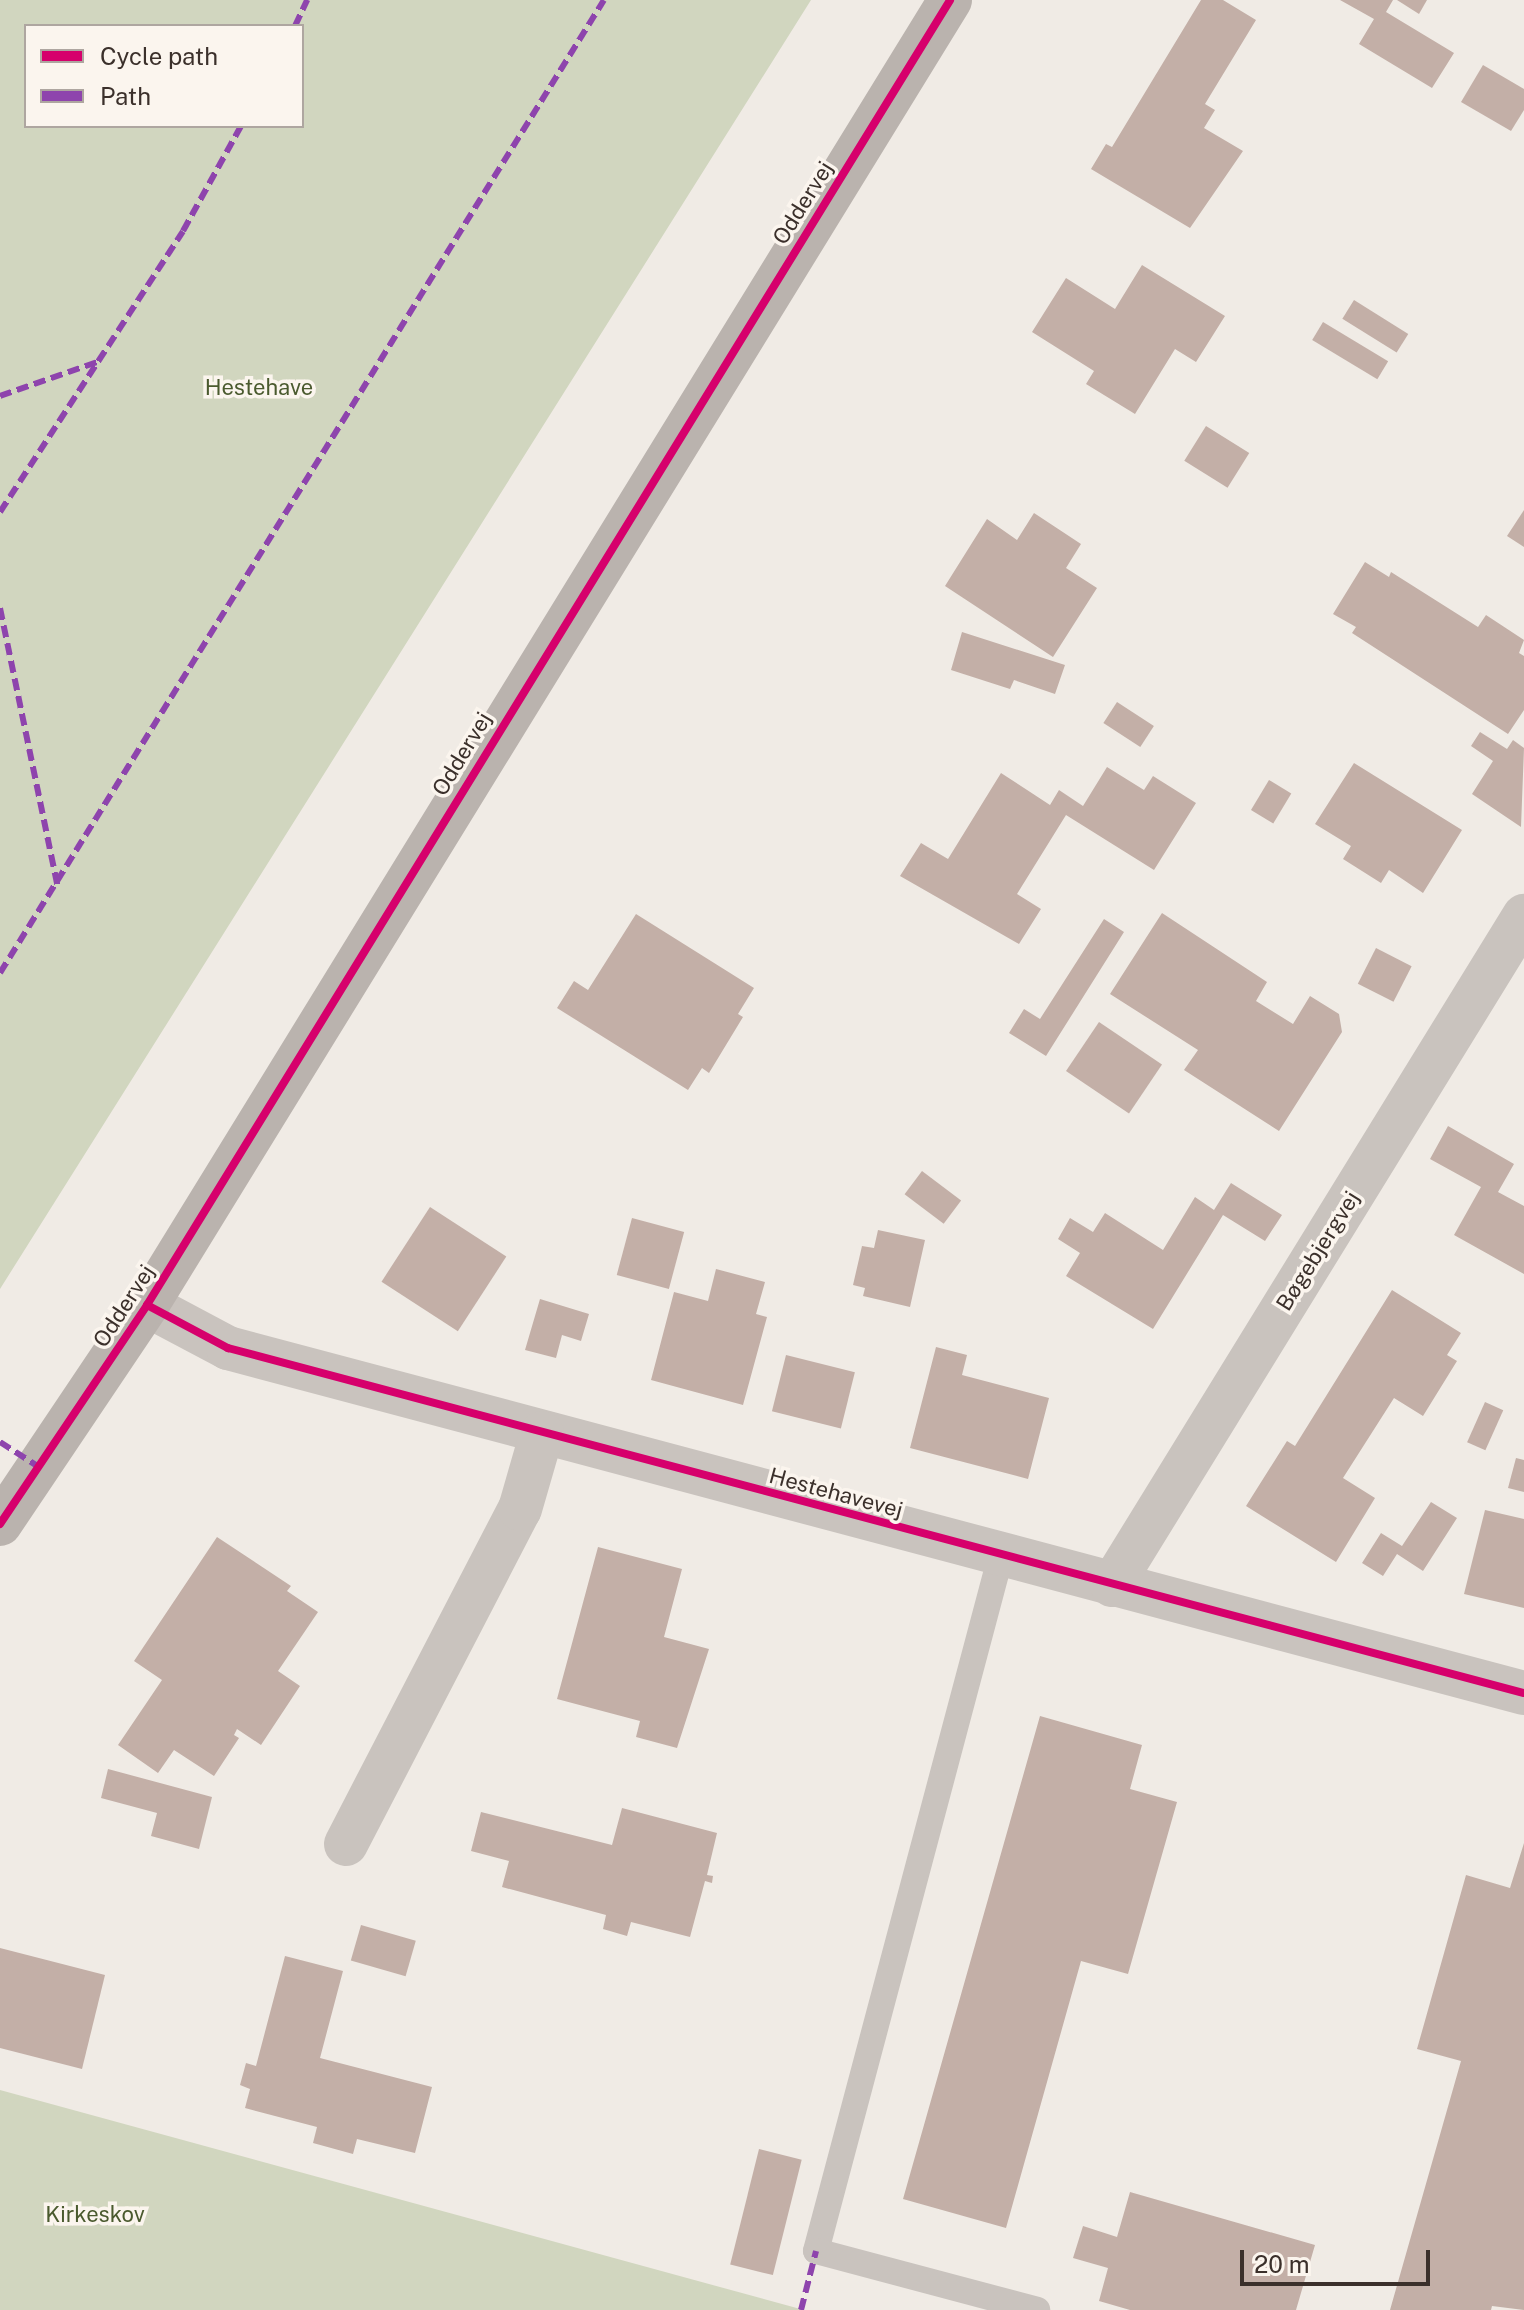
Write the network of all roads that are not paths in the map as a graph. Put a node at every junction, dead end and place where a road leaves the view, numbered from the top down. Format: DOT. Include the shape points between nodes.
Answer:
graph roads {
  1 [pos="950,0"];
  2 [pos="1524,916"];
  3 [pos="147,1305"];
  4 [pos="542,1433"];
  5 [pos="0,1524"];
  6 [pos="1001,1555"];
  7 [pos="1112,1585"];
  8 [pos="1524,1693"];
  9 [pos="346,1844"];
  10 [pos="1037,2310"];
  1 -- 3 [label="street, Oddervej"];
  2 -- 7 [label="street, Bøgebjergvej"];
  3 -- 4 [label="street, Hestehavevej" via="228,1348"];
  3 -- 5 [label="street, Oddervej"];
  4 -- 6 [label="street, Hestehavevej"];
  4 -- 9 [label="street" via="520,1509"];
  6 -- 7 [label="street, Hestehavevej"];
  6 -- 10 [label="lane" via="816,2251"];
  7 -- 8 [label="street, Hestehavevej"];
}
